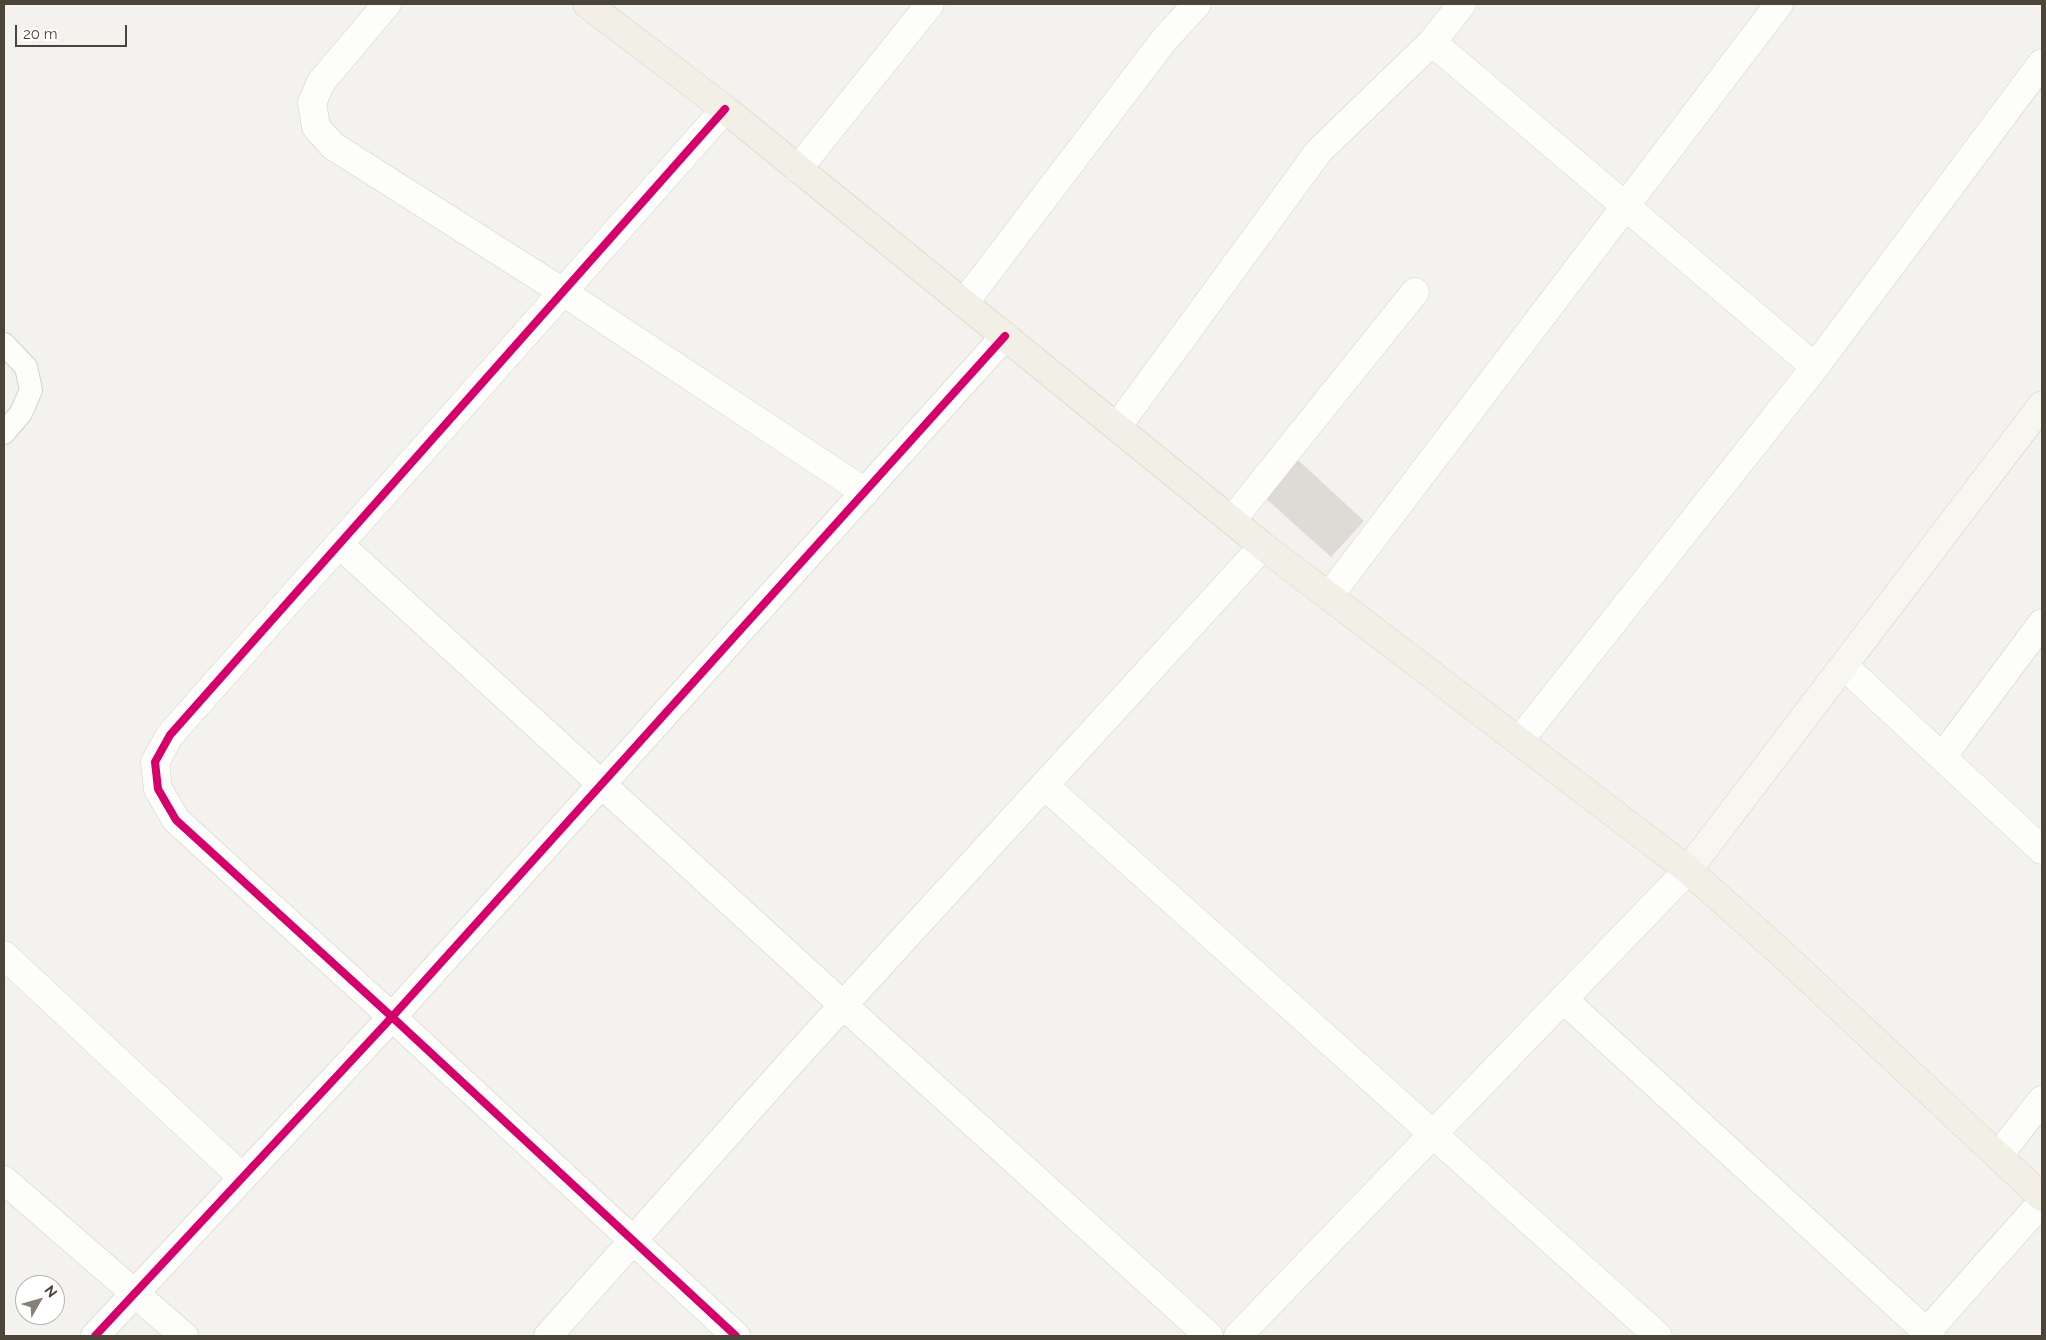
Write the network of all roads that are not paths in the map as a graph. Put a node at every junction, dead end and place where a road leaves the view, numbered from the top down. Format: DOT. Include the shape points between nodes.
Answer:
graph roads {
  1 [pos="387,4"];
  2 [pos="587,4"];
  3 [pos="930,4"];
  4 [pos="1197,4"];
  5 [pos="1462,4"];
  6 [pos="1779,4"];
  7 [pos="1432,42"];
  8 [pos="2042,63"];
  9 [pos="725,109"];
  10 [pos="798,169"];
  11 [pos="1625,206"];
  12 [pos="563,292"];
  13 [pos="1415,292"];
  14 [pos="964,303"];
  15 [pos="1005,336"];
  16 [pos="4,344"];
  17 [pos="1815,367"];
  18 [pos="2042,406"];
  19 [pos="1117,428"];
  20 [pos="4,433"];
  21 [pos="864,492"];
  22 [pos="1232,520"];
  23 [pos="339,544"];
  24 [pos="1263,546"];
  25 [pos="1329,596"];
  26 [pos="2042,623"];
  27 [pos="1844,666"];
  28 [pos="1518,741"];
  29 [pos="1942,757"];
  30 [pos="602,783"];
  31 [pos="1044,785"];
  32 [pos="2042,850"];
  33 [pos="1688,870"];
  34 [pos="4,955"];
  35 [pos="1564,999"];
  36 [pos="843,1005"];
  37 [pos="392,1017"];
  38 [pos="2042,1100"];
  39 [pos="1432,1134"];
  40 [pos="1998,1156"];
  41 [pos="242,1177"];
  42 [pos="8,1192"];
  43 [pos="2042,1197"];
  44 [pos="2042,1202"];
  45 [pos="631,1240"];
  46 [pos="134,1294"];
  47 [pos="1927,1335"];
  48 [pos="95,1336"];
  49 [pos="184,1336"];
  50 [pos="548,1336"];
  51 [pos="736,1336"];
  52 [pos="1209,1336"];
  53 [pos="1238,1336"];
  54 [pos="1658,1336"];
  1 -- 12 [label="street" via="321,82 312,103 316,127 333,146"];
  2 -- 9 [label="main road"];
  3 -- 10 [label="street"];
  4 -- 14 [label="street" via="1164,40"];
  5 -- 7 [label="street"];
  6 -- 11 [label="street"];
  7 -- 11 [label="street"];
  7 -- 19 [label="street" via="1319,152"];
  8 -- 17 [label="street"];
  9 -- 10 [label="main road"];
  9 -- 12 [label="street"];
  10 -- 14 [label="main road"];
  11 -- 17 [label="street"];
  11 -- 25 [label="street"];
  12 -- 21 [label="street"];
  12 -- 23 [label="street"];
  13 -- 22 [label="street"];
  14 -- 15 [label="main road"];
  15 -- 19 [label="main road"];
  15 -- 21 [label="street"];
  16 -- 20 [label="lane" via="26,367 31,390 20,414"];
  17 -- 28 [label="street"];
  18 -- 27 [label="street"];
  19 -- 22 [label="main road"];
  21 -- 30 [label="street"];
  22 -- 24 [label="main road"];
  23 -- 30 [label="street"];
  23 -- 37 [label="street" via="170,735 155,762 158,789 176,820"];
  24 -- 25 [label="main road"];
  24 -- 31 [label="street"];
  25 -- 28 [label="main road"];
  26 -- 29 [label="street"];
  27 -- 29 [label="street"];
  27 -- 33 [label="street"];
  28 -- 33 [label="main road"];
  29 -- 32 [label="street"];
  30 -- 36 [label="street"];
  30 -- 37 [label="street"];
  31 -- 36 [label="street"];
  31 -- 39 [label="street"];
  33 -- 35 [label="street"];
  33 -- 40 [label="main road"];
  34 -- 41 [label="street"];
  35 -- 39 [label="street"];
  35 -- 47 [label="street"];
  36 -- 45 [label="street"];
  36 -- 52 [label="street"];
  37 -- 41 [label="street"];
  37 -- 45 [label="street"];
  38 -- 40 [label="street"];
  39 -- 53 [label="street"];
  39 -- 54 [label="street"];
  40 -- 43 [label="main road"];
  41 -- 46 [label="street"];
  42 -- 46 [label="street"];
  44 -- 47 [label="street"];
  45 -- 50 [label="street"];
  45 -- 51 [label="street"];
  46 -- 48 [label="street"];
  46 -- 49 [label="street"];
}
